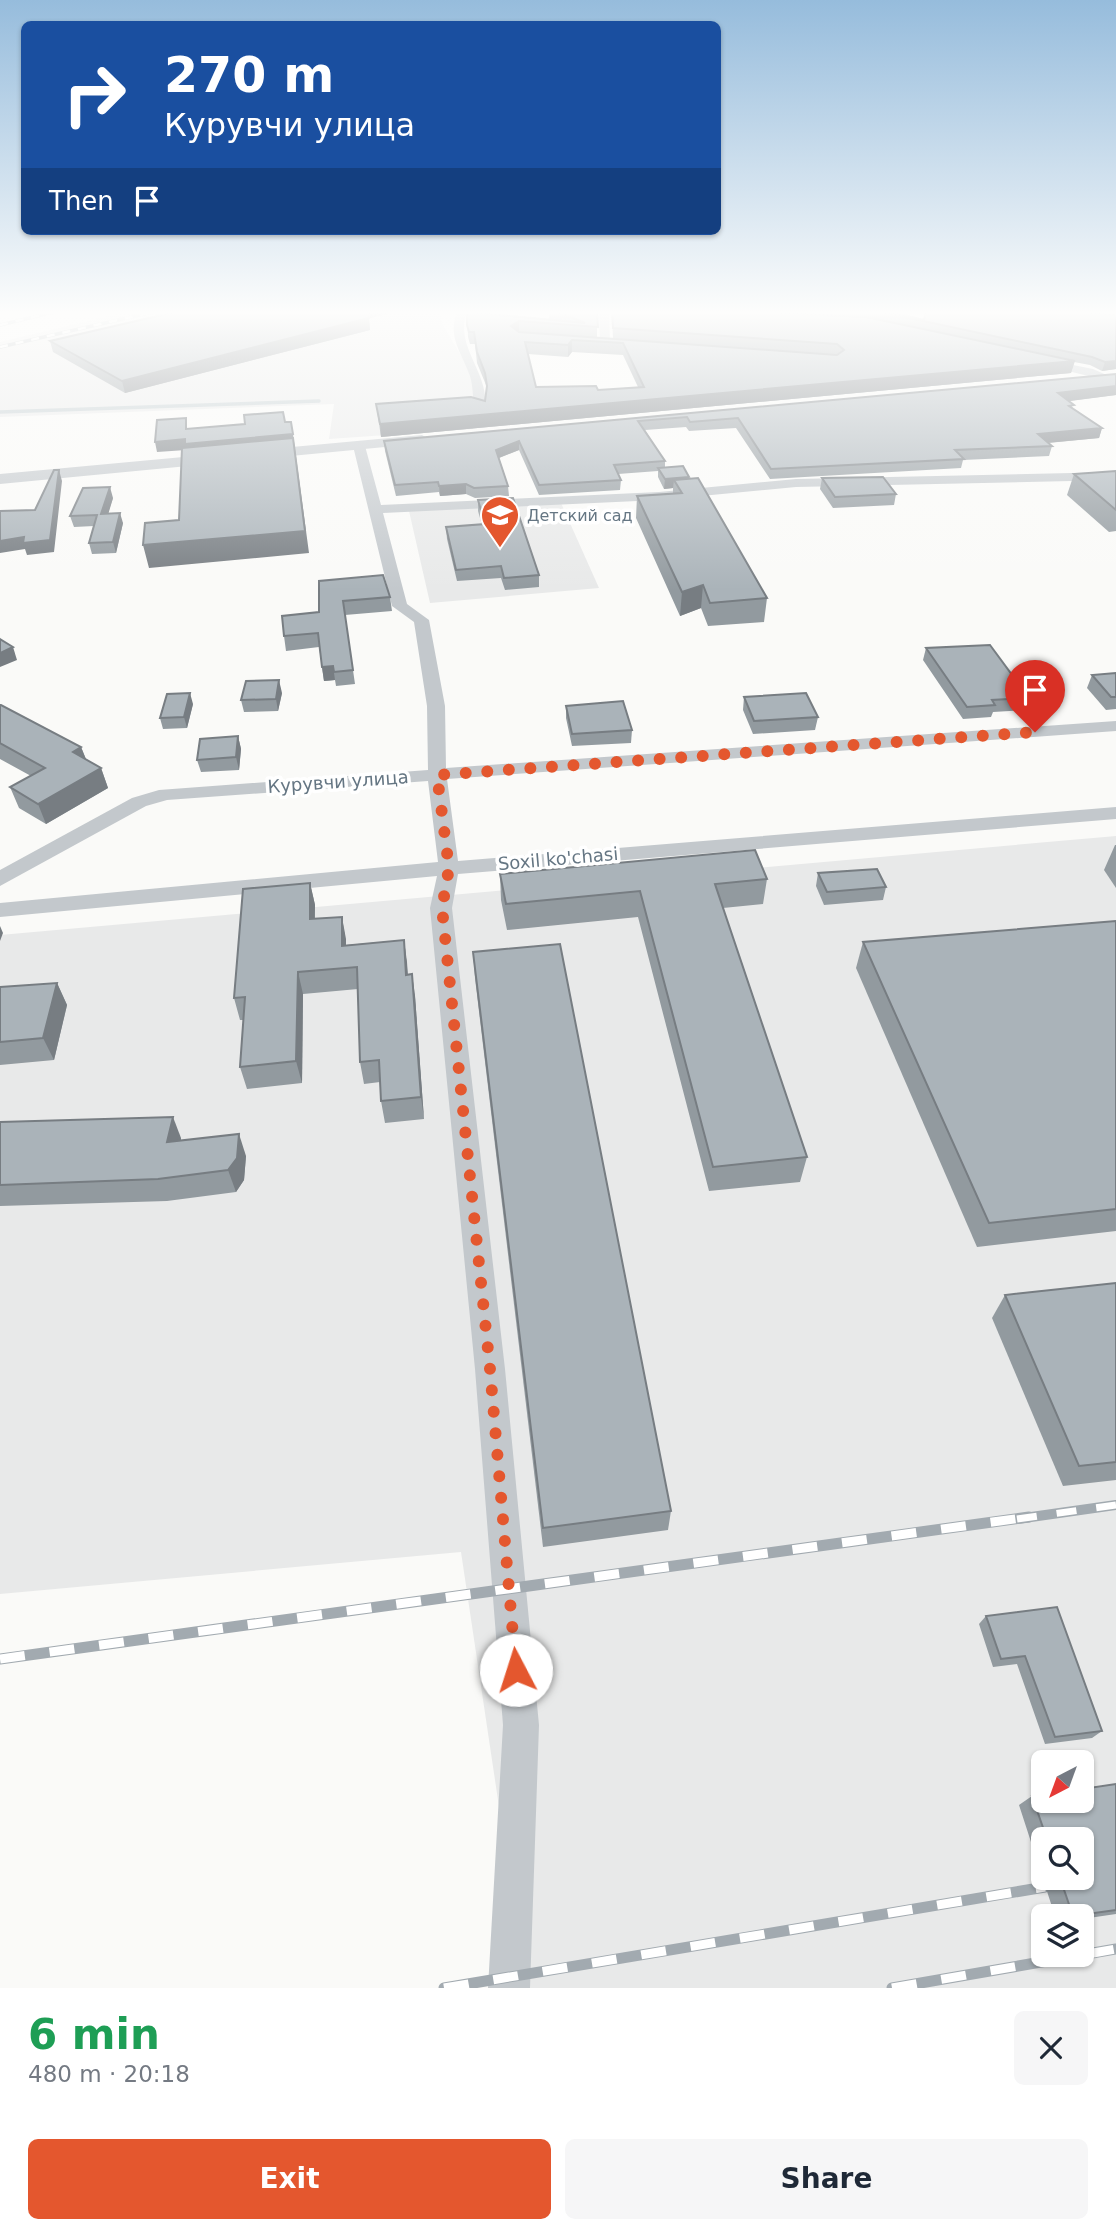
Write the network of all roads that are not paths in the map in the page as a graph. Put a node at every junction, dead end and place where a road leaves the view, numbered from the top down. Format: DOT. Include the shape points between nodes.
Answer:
graph roads {
  1 [pos="480,405"];
  2 [pos="480,408"];
  3 [pos="441,438"];
  4 [pos="359,446"];
  5 [pos="1116,476"];
  6 [pos="0,479"];
  7 [pos="375,509"];
  8 [pos="1116,726"];
  9 [pos="437,775"];
  10 [pos="1116,813"];
  11 [pos="449,868"];
  12 [pos="0,879"];
  13 [pos="0,910"];
  14 [pos="509,1988"];
  1 -- 2 [label="street"];
  3 -- 4 [label="street"];
  4 -- 6 [label="street"];
  4 -- 7 [label="street"];
  5 -- 7 [label="street" via="796,483 659,496"];
  7 -- 9 [label="street" via="400,606 421,620 436,706"];
  8 -- 9 [label="street, Курувчи улица"];
  9 -- 11 [label="street"];
  9 -- 12 [label="street, Курувчи улица" via="166,794 139,802"];
  10 -- 11 [label="street, Soxil ko'chasi"];
  11 -- 13 [label="street, Soxil ko'chasi"];
  11 -- 14 [label="street" via="442,908 521,1725"];
}
